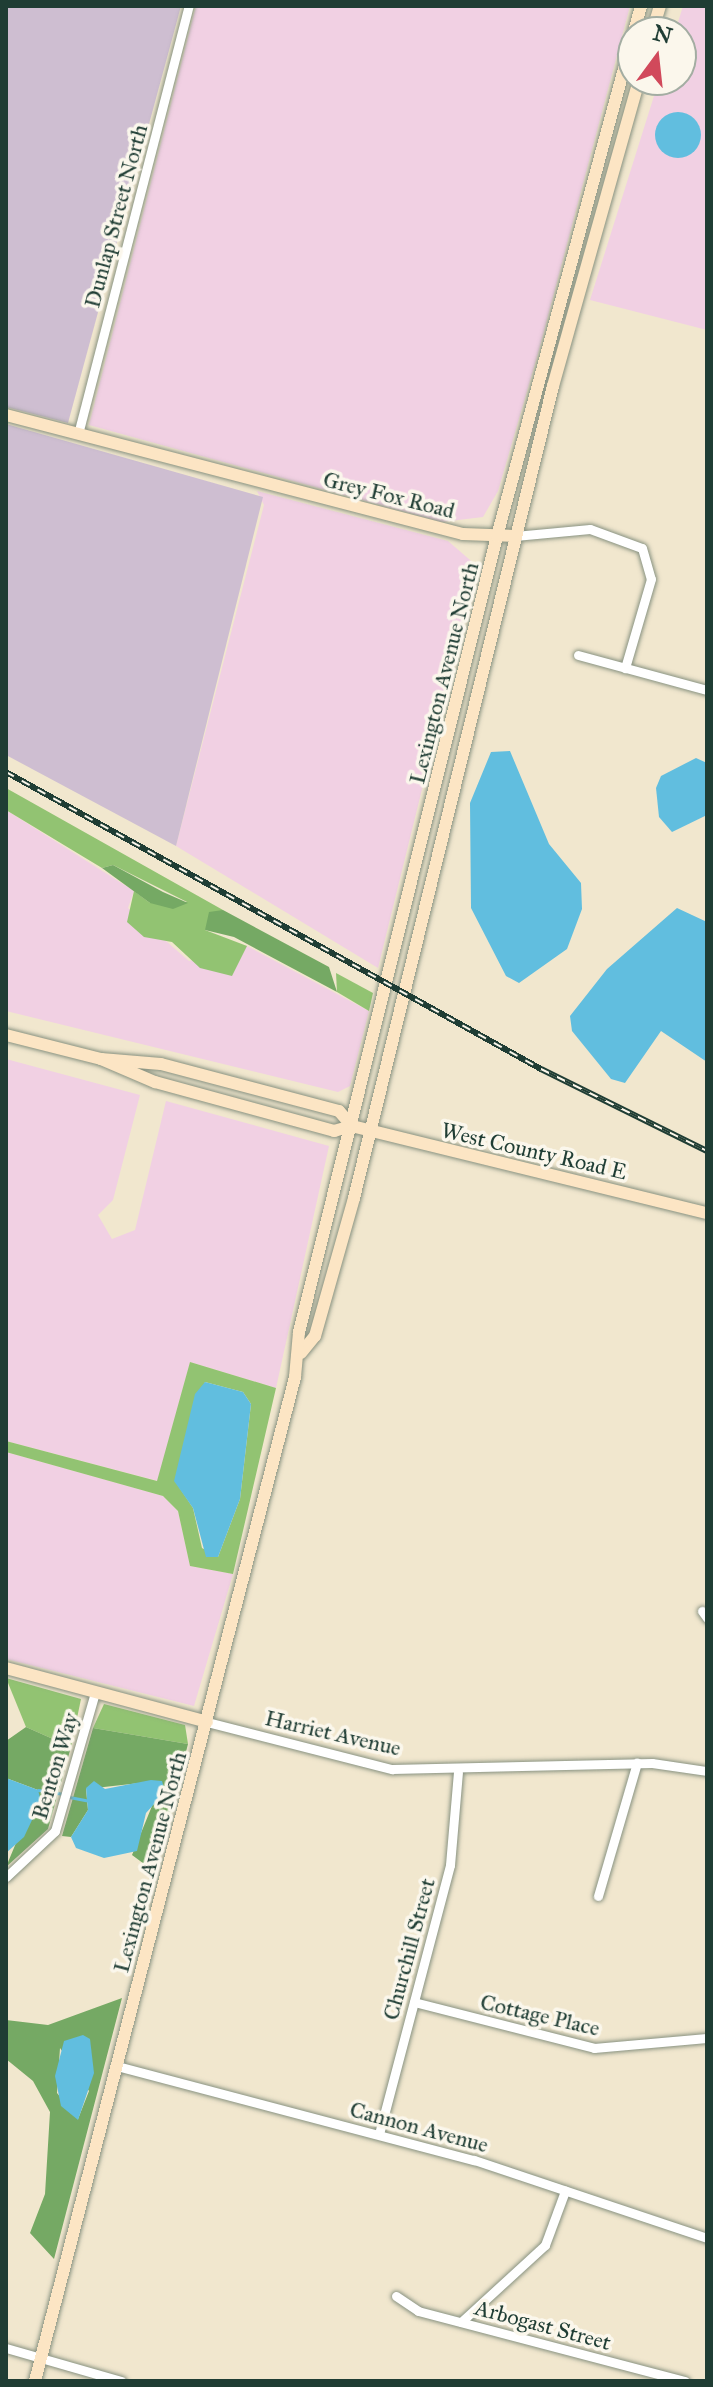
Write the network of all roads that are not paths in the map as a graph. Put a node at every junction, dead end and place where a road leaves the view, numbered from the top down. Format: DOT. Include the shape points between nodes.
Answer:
graph roads {
  1 [pos="189,6"];
  2 [pos="641,6"];
  3 [pos="635,96"];
  4 [pos="6,415"];
  5 [pos="78,434"];
  6 [pos="497,536"];
  7 [pos="515,536"];
  8 [pos="578,655"];
  9 [pos="625,668"];
  10 [pos="707,690"];
  11 [pos="6,1035"];
  12 [pos="101,1059"];
  13 [pos="352,1126"];
  14 [pos="371,1131"];
  15 [pos="707,1213"];
  16 [pos="301,1353"];
  17 [pos="6,1668"];
  18 [pos="95,1692"];
  19 [pos="207,1722"];
  20 [pos="637,1763"];
  21 [pos="707,1771"];
  22 [pos="458,1772"];
  23 [pos="6,1877"];
  24 [pos="598,1896"];
  25 [pos="414,2002"];
  26 [pos="707,2038"];
  27 [pos="117,2066"];
  28 [pos="379,2134"];
  29 [pos="565,2191"];
  30 [pos="707,2238"];
  31 [pos="396,2296"];
  32 [pos="461,2322"];
  33 [pos="6,2348"];
  34 [pos="41,2357"];
  35 [pos="35,2381"];
  36 [pos="121,2381"];
  37 [pos="685,2381"];
  1 -- 5 [label="street, Dunlap Street North"];
  2 -- 6 [label="main road, Lexington Avenue North"];
  3 -- 7 [label="main road, Lexington Avenue North"];
  4 -- 5 [label="main road, Grey Fox Road"];
  5 -- 6 [label="main road, Grey Fox Road" via="424,525"];
  6 -- 7 [label="main road, Grey Fox Road"];
  6 -- 13 [label="main road, Lexington Avenue North"];
  7 -- 9 [label="street, Grey Fox Road" via="590,529 642,548 651,579"];
  7 -- 14 [label="main road, Lexington Avenue North"];
  8 -- 9 [label="street"];
  9 -- 10 [label="street"];
  11 -- 12 [label="main road, West County Road E"];
  12 -- 13 [label="main road, West County Road E" via="155,1082 319,1127"];
  12 -- 13 [label="main road, West County Road E" via="161,1064 339,1111"];
  13 -- 14 [label="main road, West County Road E"];
  13 -- 16 [label="main road, Lexington Avenue North" via="299,1332"];
  14 -- 15 [label="main road, West County Road E"];
  14 -- 16 [label="main road, Lexington Avenue North" via="315,1336"];
  16 -- 19 [label="main road, Lexington Avenue North"];
  17 -- 18 [label="main road, Harriet Avenue"];
  18 -- 19 [label="main road, Harriet Avenue"];
  18 -- 23 [label="street, Benton Way" via="55,1831"];
  19 -- 22 [label="street, Harriet Avenue" via="367,1765"];
  19 -- 27 [label="main road, Lexington Avenue North"];
  20 -- 21 [label="street, Harriet Avenue"];
  20 -- 22 [label="street, Harriet Avenue"];
  20 -- 24 [label="street"];
  22 -- 25 [label="street, Churchill Street" via="455,1840"];
  25 -- 26 [label="street, Cottage Place" via="594,2048"];
  25 -- 28 [label="street, Churchill Street"];
  27 -- 28 [label="street, Cannon Avenue"];
  27 -- 34 [label="main road, Lexington Avenue North"];
  28 -- 29 [label="street, Cannon Avenue"];
  29 -- 30 [label="street, Cannon Avenue"];
  29 -- 32 [label="street" via="545,2245"];
  31 -- 32 [label="street, Arbogast Street"];
  32 -- 37 [label="street, Arbogast Street"];
  33 -- 34 [label="street"];
  34 -- 35 [label="main road, Lexington Avenue North"];
  34 -- 36 [label="street"];
}
